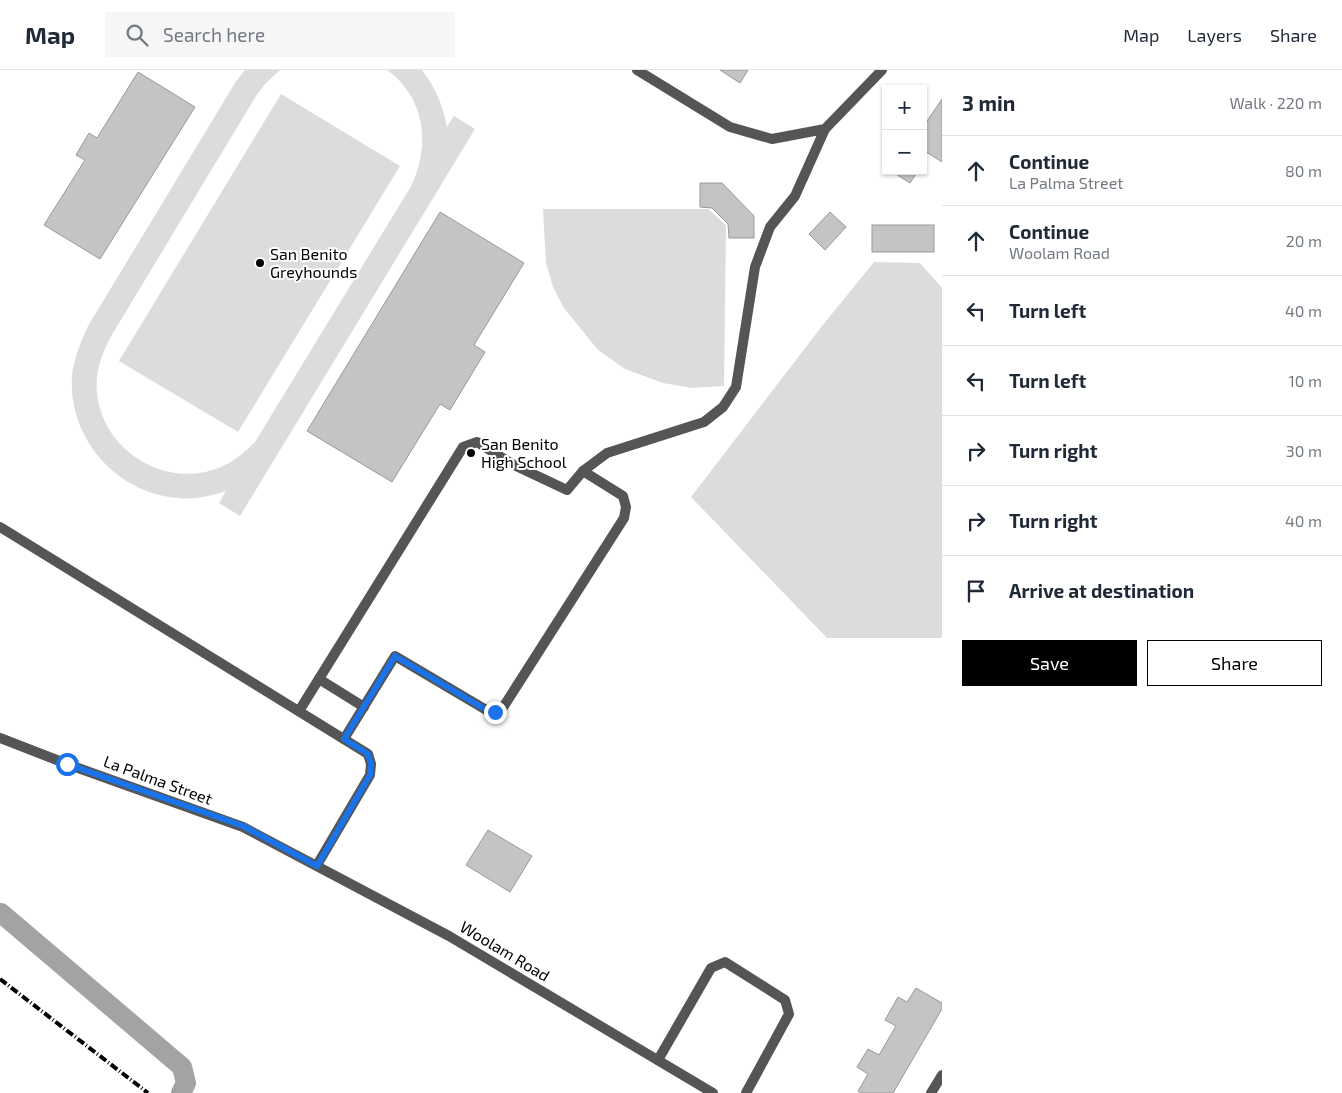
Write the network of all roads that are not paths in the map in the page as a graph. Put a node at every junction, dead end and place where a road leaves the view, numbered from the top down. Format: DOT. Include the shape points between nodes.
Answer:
graph roads {
  1 [pos="637,70"];
  2 [pos="882,70"];
  3 [pos="825,129"];
  4 [pos="584,471"];
  5 [pos="0,527"];
  6 [pos="319,679"];
  7 [pos="364,707"];
  8 [pos="299,710"];
  9 [pos="0,738"];
  10 [pos="344,739"];
  11 [pos="276,844"];
  12 [pos="317,866"];
  13 [pos="658,1060"];
  14 [pos="942,1075"];
  15 [pos="713,1093"];
  16 [pos="746,1093"];
  17 [pos="931,1093"];
  1 -- 3 [label="street" via="730,127 772,139"];
  2 -- 3 [label="street"];
  3 -- 4 [label="street" via="796,196 770,227 755,267 736,388 723,407 704,422 607,453"];
  4 -- 6 [label="street" via="567,490 514,465 477,442 463,447"];
  4 -- 7 [label="street" via="623,496 624,518 502,709 488,711 395,656"];
  5 -- 8 [label="street"];
  6 -- 7 [label="street"];
  6 -- 8 [label="street"];
  7 -- 10 [label="street"];
  8 -- 10 [label="street"];
  9 -- 11 [label="street, La Palma Street" via="243,826"];
  10 -- 12 [label="street" via="368,754 370,775"];
  11 -- 12 [label="street, Woolam Road"];
  12 -- 13 [label="street, Woolam Road" via="449,936"];
  13 -- 15 [label="street, Woolam Road"];
  13 -- 16 [label="street" via="711,968 725,962 785,1000 789,1014"];
  14 -- 17 [label="street"];
}
